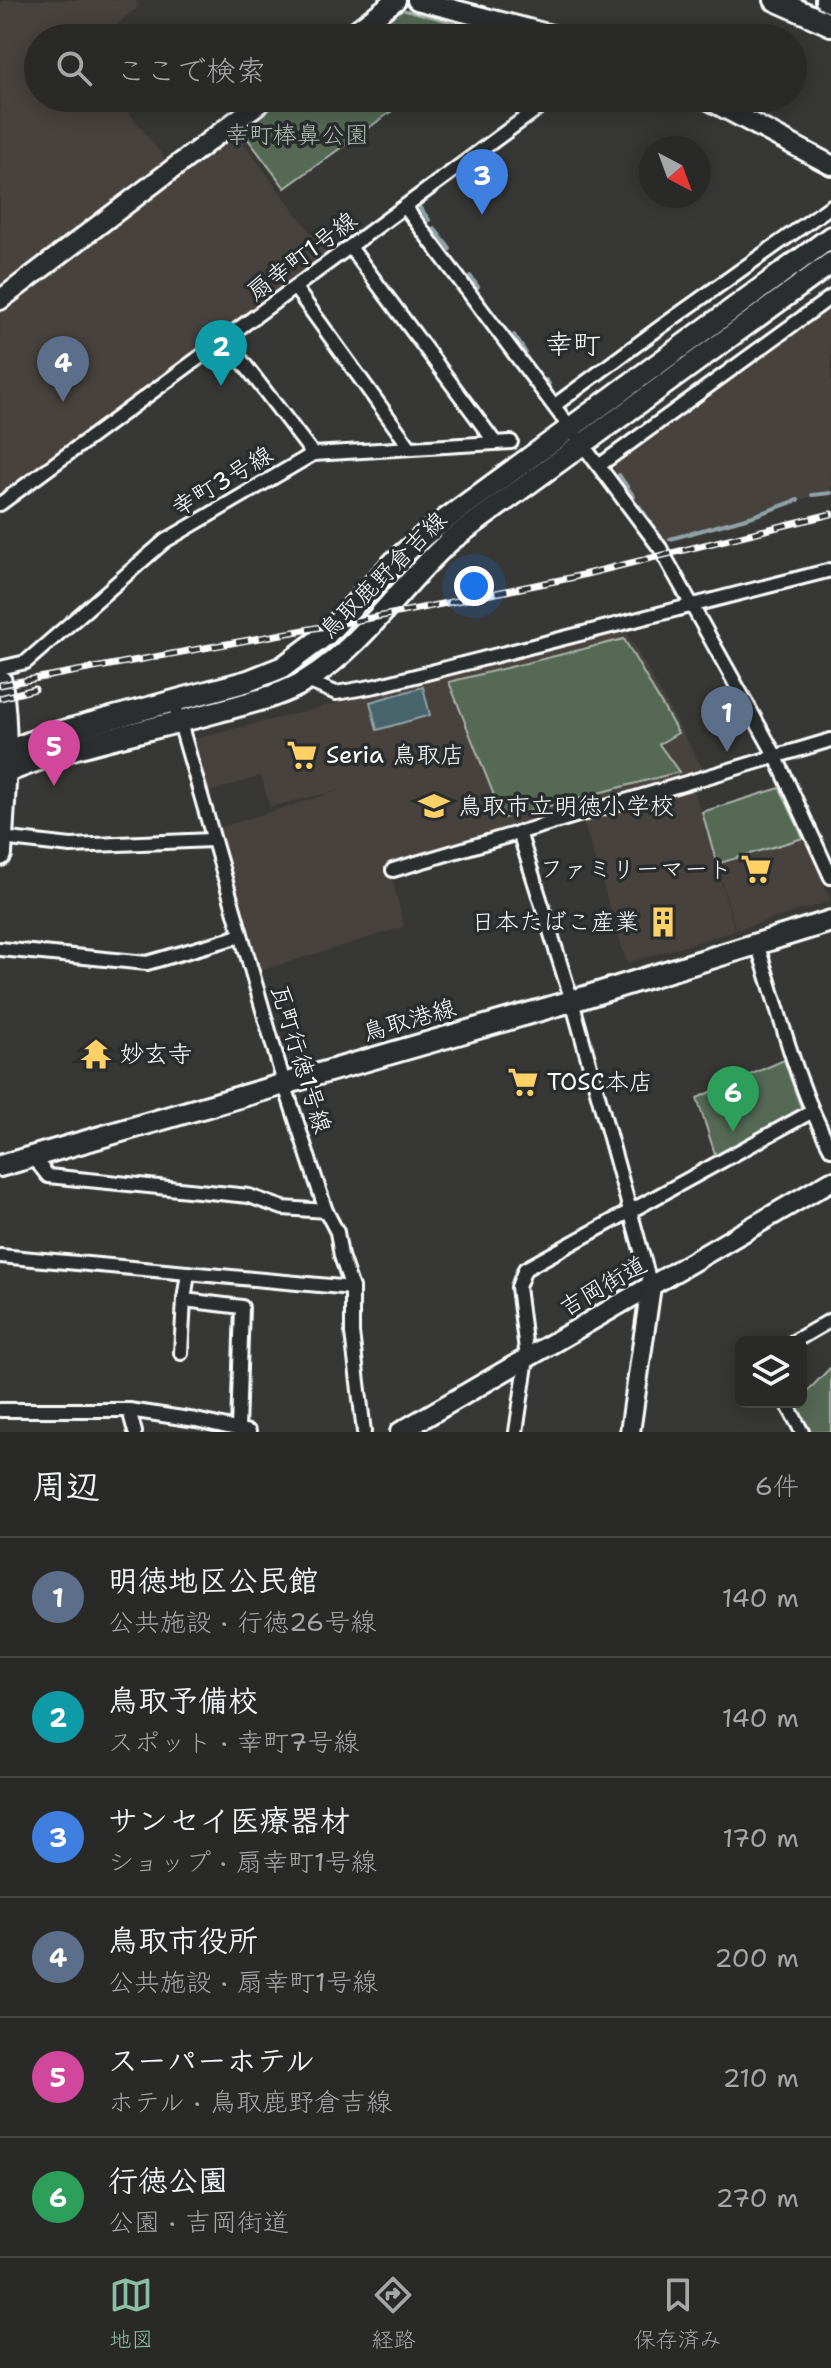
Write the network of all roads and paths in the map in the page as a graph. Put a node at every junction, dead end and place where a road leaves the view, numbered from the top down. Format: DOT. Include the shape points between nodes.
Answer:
graph roads {
  1 [pos="396,0"];
  2 [pos="417,0"];
  3 [pos="775,0"];
  4 [pos="364,24"];
  5 [pos="509,24"];
  6 [pos="831,25"];
  7 [pos="248,112"];
  8 [pos="533,112"];
  9 [pos="731,112"];
  10 [pos="831,165"];
  11 [pos="831,206"];
  12 [pos="405,207"];
  13 [pos="831,237"];
  14 [pos="350,247"];
  15 [pos="831,263"];
  16 [pos="295,288"];
  17 [pos="831,297"];
  18 [pos="0,300"];
  19 [pos="226,340"];
  20 [pos="555,405"];
  21 [pos="578,435"];
  22 [pos="494,441"];
  23 [pos="511,442"];
  24 [pos="409,446"];
  25 [pos="313,454"];
  26 [pos="600,465"];
  27 [pos="0,504"];
  28 [pos="831,570"];
  29 [pos="693,605"];
  30 [pos="0,668"];
  31 [pos="307,681"];
  32 [pos="0,682"];
  33 [pos="176,712"];
  34 [pos="831,740"];
  35 [pos="775,755"];
  36 [pos="2,764"];
  37 [pos="519,832"];
  38 [pos="212,840"];
  39 [pos="0,841"];
  40 [pos="0,854"];
  41 [pos="393,870"];
  42 [pos="831,877"];
  43 [pos="831,921"];
  44 [pos="240,936"];
  45 [pos="757,944"];
  46 [pos="0,949"];
  47 [pos="572,1001"];
  48 [pos="284,1083"];
  49 [pos="811,1112"];
  50 [pos="831,1149"];
  51 [pos="33,1157"];
  52 [pos="0,1166"];
  53 [pos="831,1181"];
  54 [pos="326,1211"];
  55 [pos="630,1211"];
  56 [pos="0,1256"];
  57 [pos="188,1273"];
  58 [pos="651,1286"];
  59 [pos="352,1288"];
  60 [pos="184,1300"];
  61 [pos="831,1320"];
  62 [pos="803,1336"];
  63 [pos="181,1353"];
  64 [pos="527,1358"];
  65 [pos="789,1408"];
  66 [pos="0,1410"];
  67 [pos="129,1410"];
  68 [pos="244,1431"];
  69 [pos="135,1432"];
  70 [pos="364,1432"];
  71 [pos="400,1432"];
  72 [pos="516,1432"];
  73 [pos="630,1432"];
  74 [pos="802,1432"];
  1 -- 4 [label="street"];
  2 -- 5 [label="street"];
  3 -- 6 [label="main road"];
  7 -- 18 [label="street"];
  8 -- 12 [label="street, 扇幸町1号線"];
  9 -- 10 [label="street"];
  11 -- 20 [label="street"];
  12 -- 14 [label="street, 扇幸町1号線"];
  12 -- 20 [label="street"];
  13 -- 21 [label="main road, 鳥取鹿野倉吉線"];
  14 -- 16 [label="street, 扇幸町1号線"];
  14 -- 22 [label="street"];
  15 -- 21 [label="main road, 鳥取鹿野倉吉線"];
  16 -- 19 [label="street, 扇幸町1号線"];
  16 -- 24 [label="street"];
  17 -- 26 [label="street"];
  19 -- 25 [label="street"];
  19 -- 27 [label="street, 扇幸町1号線"];
  20 -- 21 [label="street"];
  21 -- 26 [label="street"];
  21 -- 31 [label="main road, 鳥取鹿野倉吉線" via="443,548 357,640"];
  21 -- 33 [label="main road, 鳥取鹿野倉吉線" via="427,533 327,634 290,663"];
  22 -- 23 [label="street, 幸町3号線"];
  22 -- 24 [label="street, 幸町3号線"];
  24 -- 25 [label="street, 幸町3号線"];
  25 -- 30 [label="street, 幸町3号線" via="165,541 26,662"];
  26 -- 29 [label="street" via="660,548"];
  28 -- 29 [label="street"];
  29 -- 31 [label="street" via="376,686 336,693"];
  29 -- 35 [label="street"];
  31 -- 33 [label="main road, 鳥取鹿野倉吉線" via="261,699"];
  32 -- 36 [label="highway" via="5,712"];
  33 -- 36 [label="main road, 鳥取鹿野倉吉線" via="60,753"];
  33 -- 38 [label="street, 瓦町行徳1号線"];
  34 -- 35 [label="street"];
  35 -- 37 [label="street"];
  35 -- 42 [label="street"];
  36 -- 39 [label="highway"];
  37 -- 41 [label="street"];
  37 -- 47 [label="street"];
  38 -- 39 [label="street" via="71,846"];
  38 -- 44 [label="street, 瓦町行徳1号線"];
  39 -- 40 [label="highway"];
  43 -- 45 [label="main road, 鳥取港線"];
  44 -- 46 [label="street" via="147,963"];
  44 -- 48 [label="street, 瓦町行徳1号線"];
  45 -- 47 [label="main road, 鳥取港線"];
  45 -- 49 [label="street"];
  47 -- 48 [label="main road, 鳥取港線"];
  47 -- 55 [label="street"];
  48 -- 51 [label="main road, 鳥取港線"];
  48 -- 54 [label="street, 瓦町行徳1号線"];
  49 -- 50 [label="street"];
  49 -- 55 [label="street"];
  51 -- 52 [label="main road, 鳥取港線"];
  51 -- 54 [label="street" via="48,1176 249,1196 283,1208"];
  53 -- 58 [label="street, 吉岡街道"];
  54 -- 59 [label="street, 瓦町行徳1号線"];
  55 -- 58 [label="street"];
  55 -- 64 [label="street" via="525,1269 518,1287"];
  56 -- 57 [label="street"];
  57 -- 59 [label="street"];
  57 -- 60 [label="street"];
  58 -- 64 [label="street, 吉岡街道"];
  58 -- 73 [label="street"];
  59 -- 70 [label="street, 瓦町行徳1号線"];
  60 -- 63 [label="street"];
  60 -- 68 [label="street" via="242,1307"];
  61 -- 62 [label="street"];
  64 -- 71 [label="street, 吉岡街道"];
  64 -- 72 [label="street"];
  65 -- 74 [label="street"];
  66 -- 67 [label="street"];
  67 -- 68 [label="street"];
  67 -- 69 [label="street"];
}
